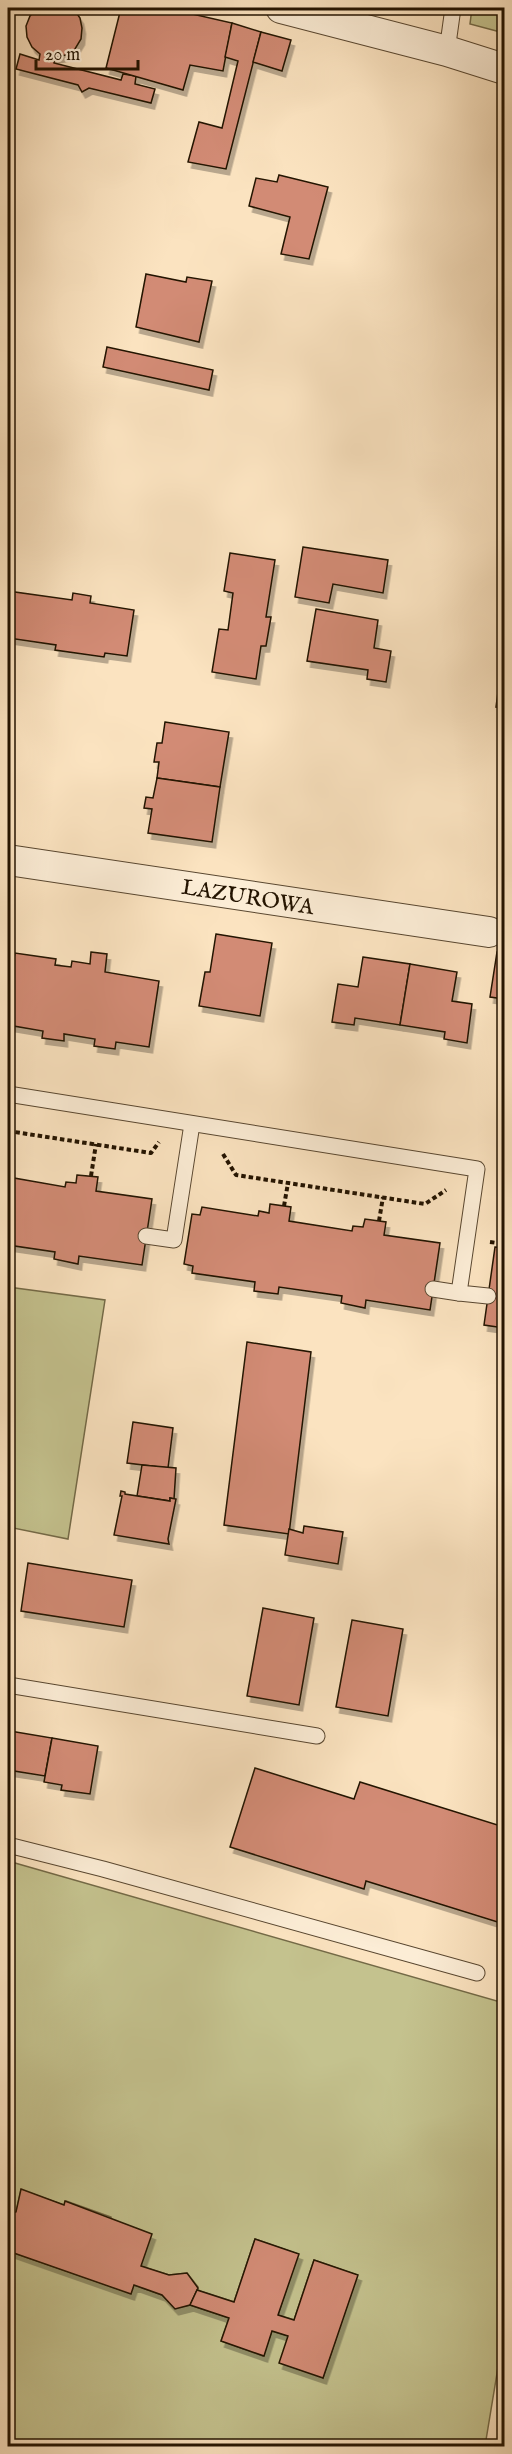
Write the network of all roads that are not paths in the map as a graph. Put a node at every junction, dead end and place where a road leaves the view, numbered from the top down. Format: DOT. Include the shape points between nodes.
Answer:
graph roads {
  1 [pos="281,8"];
  2 [pos="453,8"];
  3 [pos="447,51"];
  4 [pos="504,69"];
  5 [pos="8,860"];
  6 [pos="489,932"];
  7 [pos="8,1094"];
  8 [pos="192,1124"];
  9 [pos="146,1236"];
  10 [pos="433,1289"];
  11 [pos="459,1293"];
  12 [pos="488,1296"];
  13 [pos="8,1685"];
  14 [pos="317,1736"];
  15 [pos="8,1845"];
  16 [pos="477,1973"];
  1 -- 3 [label="street"];
  2 -- 3 [label="lane"];
  3 -- 4 [label="street"];
  5 -- 6 [label="street, LAZUROWA"];
  7 -- 8 [label="lane"];
  8 -- 9 [label="lane" via="174,1240"];
  8 -- 11 [label="lane" via="477,1169"];
  10 -- 11 [label="lane"];
  11 -- 12 [label="lane"];
  13 -- 14 [label="lane"];
  15 -- 16 [label="lane"];
}
